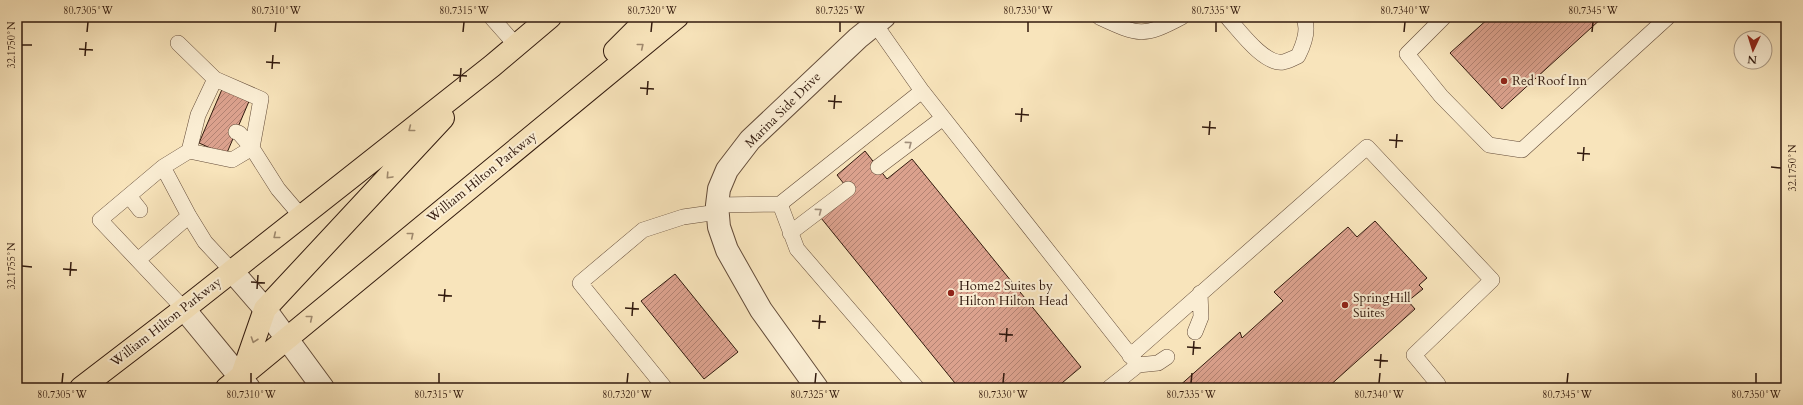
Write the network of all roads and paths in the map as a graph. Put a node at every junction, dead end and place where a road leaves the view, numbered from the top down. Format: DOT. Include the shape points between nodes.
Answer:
graph roads {
  1 [pos="491,17"];
  2 [pos="649,17"];
  3 [pos="677,17"];
  4 [pos="1099,17"];
  5 [pos="1182,17"];
  6 [pos="1228,17"];
  7 [pos="1303,17"];
  8 [pos="1444,17"];
  9 [pos="1668,17"];
  10 [pos="880,20"];
  11 [pos="538,21"];
  12 [pos="178,43"];
  13 [pos="515,44"];
  14 [pos="492,66"];
  15 [pos="215,79"];
  16 [pos="922,91"];
  17 [pos="943,118"];
  18 [pos="236,132"];
  19 [pos="530,137"];
  20 [pos="252,148"];
  21 [pos="188,151"];
  22 [pos="163,166"];
  23 [pos="878,167"];
  24 [pos="848,189"];
  25 [pos="129,196"];
  26 [pos="780,204"];
  27 [pos="718,208"];
  28 [pos="140,210"];
  29 [pos="189,216"];
  30 [pos="301,216"];
  31 [pos="790,233"];
  32 [pos="138,260"];
  33 [pos="232,271"];
  34 [pos="1200,294"];
  35 [pos="184,309"];
  36 [pos="265,309"];
  37 [pos="1195,332"];
  38 [pos="287,337"];
  39 [pos="1167,357"];
  40 [pos="1134,360"];
  41 [pos="239,384"];
  42 [pos="81,388"];
  43 [pos="323,388"];
  44 [pos="665,388"];
  45 [pos="817,388"];
  46 [pos="918,388"];
  47 [pos="1109,388"];
  48 [pos="1434,388"];
  1 -- 13 [label="lane"];
  2 -- 19 [label="highway"];
  19 -- 3 [label="highway, William Hilton Parkway, one-way"];
  4 -- 5 [label="lane" via="1130,31 1148,32"];
  6 -- 7 [label="lane" via="1256,50 1267,58 1282,62 1298,56 1302,50 1305,43"];
  8 -- 9 [label="lane" via="1407,54 1441,96 1489,145 1522,150"];
  10 -- 16 [label="lane"];
  10 -- 27 [label="street, Marina Side Drive" via="750,140 728,170 719,189"];
  11 -- 13 [label="highway, William Hilton Parkway"];
  12 -- 15 [label="lane"];
  13 -- 14 [label="highway, William Hilton Parkway"];
  14 -- 30 [label="highway, William Hilton Parkway, one-way"];
  14 -- 36 [label="highway, one-way"];
  15 -- 20 [label="lane" via="261,99"];
  15 -- 21 [label="lane" via="203,117"];
  16 -- 17 [label="lane"];
  16 -- 26 [label="lane"];
  23 -- 17 [label="lane, one-way"];
  17 -- 40 [label="lane"];
  18 -- 20 [label="lane"];
  38 -- 19 [label="highway, William Hilton Parkway, one-way"];
  20 -- 21 [label="lane" via="232,160"];
  20 -- 30 [label="lane" via="278,189"];
  21 -- 22 [label="lane"];
  22 -- 25 [label="lane"];
  22 -- 29 [label="lane"];
  31 -- 24 [label="lane, one-way"];
  25 -- 28 [label="lane"];
  25 -- 32 [label="lane" via="100,220"];
  26 -- 27 [label="lane"];
  26 -- 31 [label="lane"];
  27 -- 44 [label="lane" via="643,230 580,283"];
  27 -- 45 [label="street, Marina Side Drive" via="719,227 727,250 761,310"];
  29 -- 32 [label="lane" via="161,236"];
  29 -- 33 [label="lane" via="205,242"];
  30 -- 33 [label="highway, William Hilton Parkway, one-way"];
  31 -- 46 [label="lane" via="797,249"];
  32 -- 35 [label="lane"];
  33 -- 35 [label="highway, William Hilton Parkway"];
  33 -- 36 [label="street, William Hilton Parkway"];
  34 -- 37 [label="lane" via="1202,317"];
  34 -- 40 [label="lane"];
  34 -- 48 [label="lane" via="1366,147 1492,280 1414,355 1438,384"];
  35 -- 41 [label="street"];
  35 -- 42 [label="highway, William Hilton Parkway"];
  36 -- 38 [label="street, William Hilton Parkway"];
  36 -- 41 [label="highway, one-way"];
  38 -- 41 [label="highway, William Hilton Parkway"];
  38 -- 43 [label="street"];
  39 -- 40 [label="lane" via="1158,363"];
  40 -- 47 [label="lane"];
}
